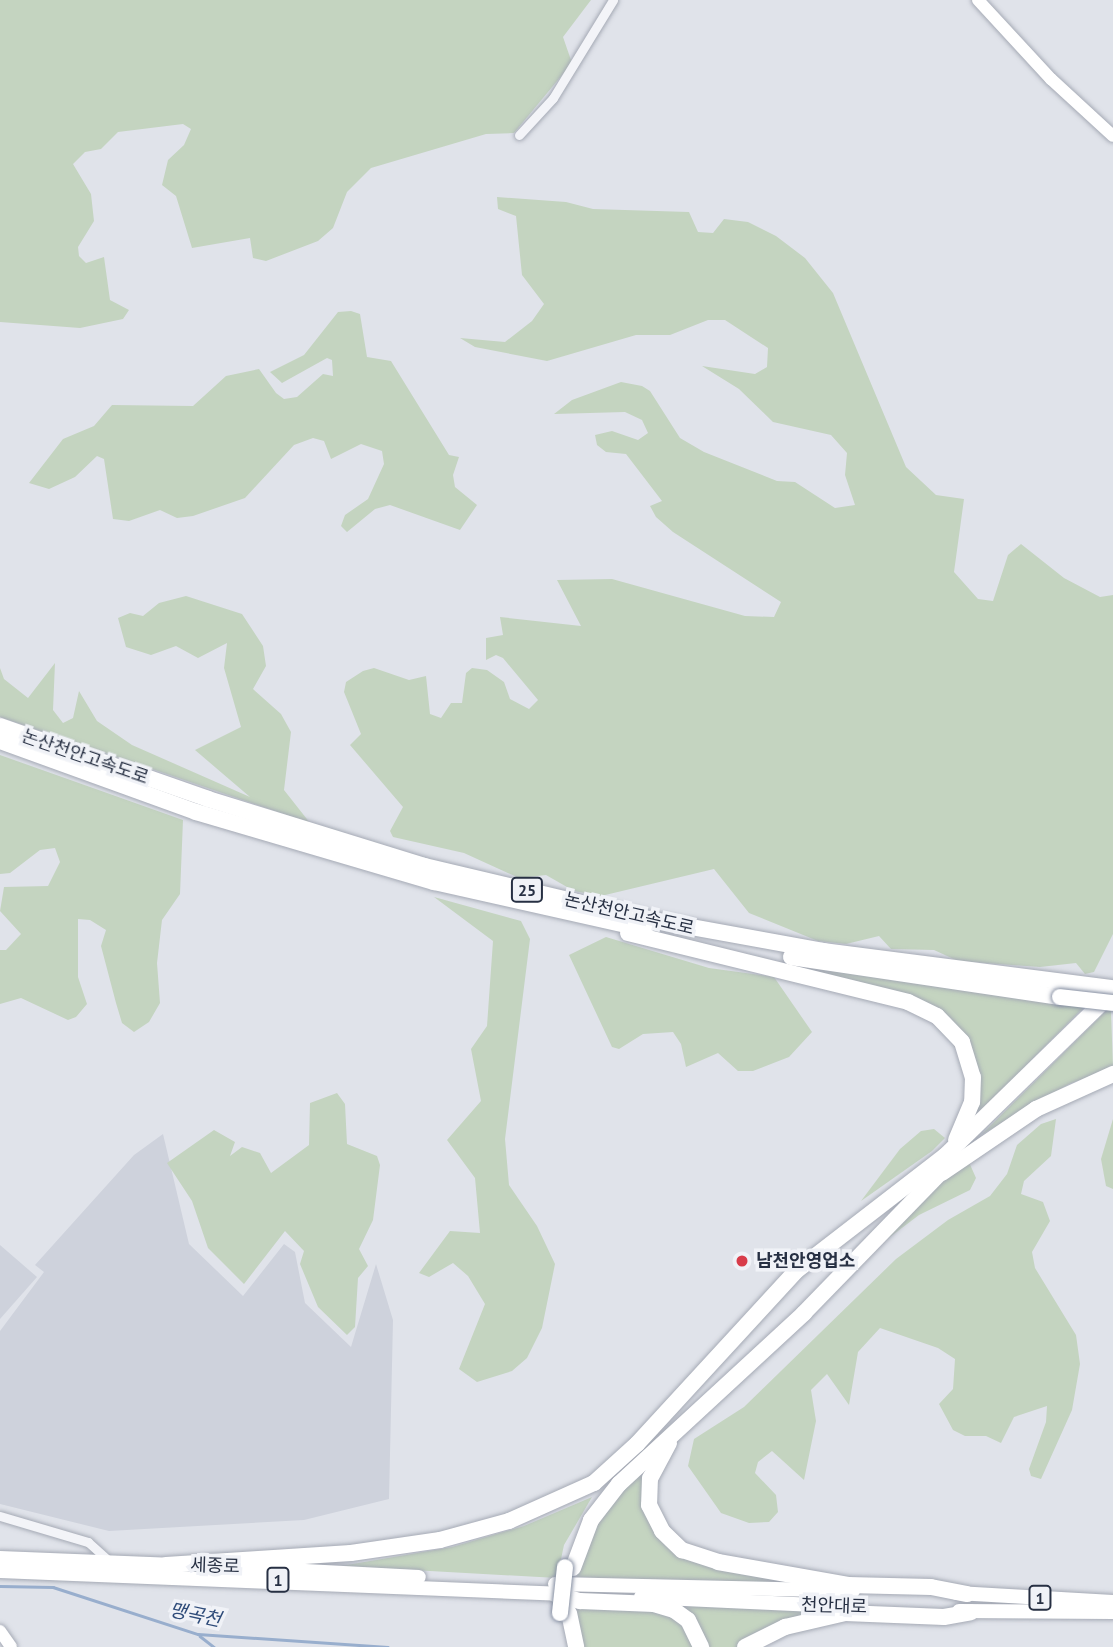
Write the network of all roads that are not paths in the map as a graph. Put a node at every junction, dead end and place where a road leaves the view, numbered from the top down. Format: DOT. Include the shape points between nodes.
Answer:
graph roads {
  1 [pos="613,0"];
  2 [pos="978,0"];
  3 [pos="519,135"];
  4 [pos="1113,136"];
  5 [pos="0,726"];
  6 [pos="0,741"];
  7 [pos="538,906"];
  8 [pos="1113,990"];
  9 [pos="1113,1003"];
  10 [pos="1113,1074"];
  11 [pos="945,1156"];
  12 [pos="934,1178"];
  13 [pos="682,1423"];
  14 [pos="637,1444"];
  15 [pos="0,1517"];
  16 [pos="0,1558"];
  17 [pos="109,1561"];
  18 [pos="166,1565"];
  19 [pos="569,1567"];
  20 [pos="0,1571"];
  21 [pos="556,1589"];
  22 [pos="967,1594"];
  23 [pos="1113,1602"];
  24 [pos="971,1612"];
  25 [pos="1113,1612"];
  26 [pos="565,1613"];
  27 [pos="0,1631"];
  28 [pos="11,1647"];
  29 [pos="567,1647"];
  30 [pos="576,1647"];
  31 [pos="701,1647"];
  32 [pos="745,1647"];
  1 -- 3 [label="street" via="553,98"];
  2 -- 4 [label="street" via="1051,79"];
  5 -- 8 [label="highway, 논산천안고속도로 / 25" via="182,791 424,866 626,914 756,940"];
  6 -- 7 [label="highway, 논산천안고속도로 / 25" via="196,812 434,882"];
  7 -- 9 [label="highway, 논산천안고속도로 / 25, bridge" via="762,952"];
  7 -- 11 [label="highway" via="673,947 908,1002 937,1016 962,1042 974,1077 968,1115"];
  8 -- 11 [label="highway"];
  9 -- 12 [label="highway"];
  10 -- 12 [label="highway" via="1036,1109"];
  11 -- 14 [label="highway" via="796,1270"];
  12 -- 13 [label="highway" via="823,1294"];
  13 -- 19 [label="highway" via="618,1484 591,1520"];
  13 -- 22 [label="highway" via="654,1465 649,1505 662,1531 682,1550 718,1562 848,1584 931,1587"];
  14 -- 18 [label="highway" via="594,1483 554,1504 440,1540 351,1553"];
  14 -- 19 [label="highway" via="594,1501 569,1548"];
  15 -- 17 [label="street" via="88,1542"];
  16 -- 17 [label="main road, 세종로 / 1"];
  17 -- 18 [label="main road, 세종로 / 1"];
  18 -- 21 [label="main road, 세종로 / 1"];
  19 -- 26 [label="highway, bridge"];
  20 -- 21 [label="main road, 세종로 / 1"];
  21 -- 22 [label="main road, 천안대로 / 1"];
  21 -- 24 [label="main road, 천안대로 / 1"];
  21 -- 31 [label="highway" via="580,1601 654,1604 674,1610 688,1620"];
  22 -- 23 [label="main road, 천안대로 / 1"];
  24 -- 25 [label="main road, 천안대로 / 1"];
  24 -- 32 [label="highway" via="944,1617 845,1613 785,1627"];
  26 -- 29 [label="highway"];
  26 -- 30 [label="highway"];
  27 -- 28 [label="street"];
}
